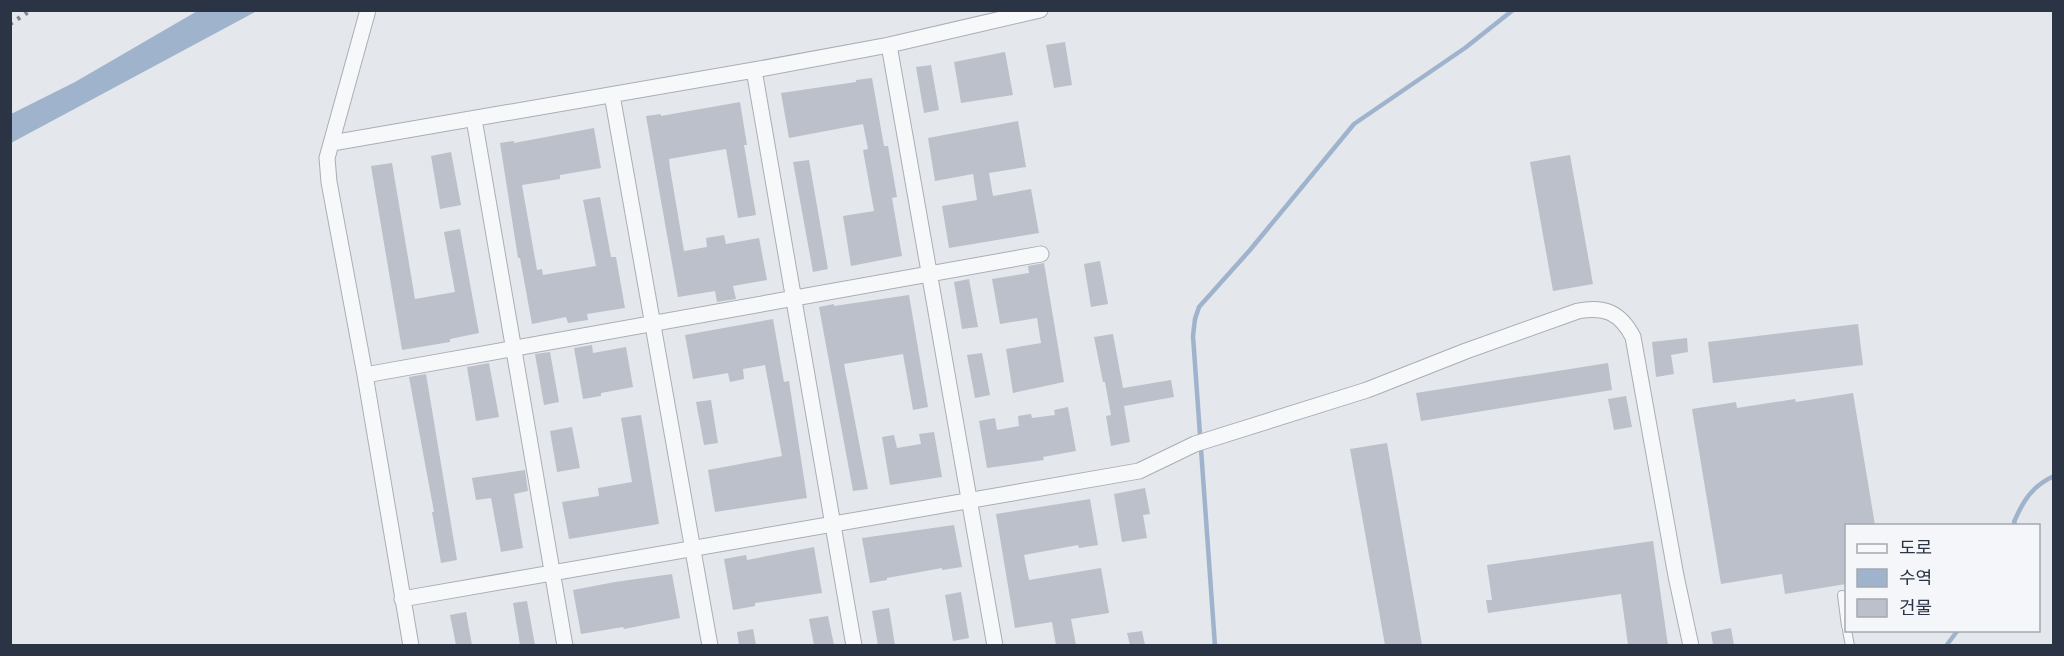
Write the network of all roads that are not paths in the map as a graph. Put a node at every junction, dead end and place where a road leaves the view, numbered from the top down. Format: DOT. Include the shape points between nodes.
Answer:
graph roads {
  1 [pos="368,10"];
  2 [pos="1040,10"];
  3 [pos="889,45"];
  4 [pos="754,70"];
  5 [pos="612,95"];
  6 [pos="474,119"];
  7 [pos="332,143"];
  8 [pos="1041,254"];
  9 [pos="930,274"];
  10 [pos="794,299"];
  11 [pos="653,324"];
  12 [pos="514,349"];
  13 [pos="365,375"];
  14 [pos="970,500"];
  15 [pos="832,524"];
  16 [pos="693,549"];
  17 [pos="553,573"];
  18 [pos="1842,595"];
  19 [pos="402,599"];
  20 [pos="1845,618"];
  21 [pos="411,645"];
  22 [pos="565,645"];
  23 [pos="710,645"];
  24 [pos="854,645"];
  25 [pos="995,645"];
  26 [pos="1691,645"];
  1 -- 7 [label="street"];
  2 -- 3 [label="street"];
  3 -- 4 [label="street"];
  3 -- 9 [label="street"];
  4 -- 5 [label="street"];
  4 -- 10 [label="street"];
  5 -- 6 [label="street"];
  5 -- 11 [label="street"];
  6 -- 7 [label="street"];
  6 -- 12 [label="street"];
  7 -- 13 [label="street" via="327,158 329,182"];
  8 -- 9 [label="street"];
  9 -- 10 [label="street"];
  9 -- 14 [label="street"];
  10 -- 11 [label="street"];
  10 -- 15 [label="street"];
  11 -- 12 [label="street"];
  11 -- 16 [label="street"];
  12 -- 13 [label="street"];
  12 -- 17 [label="street"];
  13 -- 19 [label="street"];
  14 -- 15 [label="street"];
  14 -- 25 [label="street"];
  14 -- 26 [label="street" via="1139,471 1201,443 1367,390 1466,351 1596,308 1626,323 1633,337"];
  15 -- 16 [label="street"];
  15 -- 24 [label="street"];
  16 -- 17 [label="street"];
  16 -- 23 [label="street"];
  17 -- 19 [label="street"];
  17 -- 22 [label="street"];
  18 -- 20 [label="lane"];
  19 -- 21 [label="street"];
}
